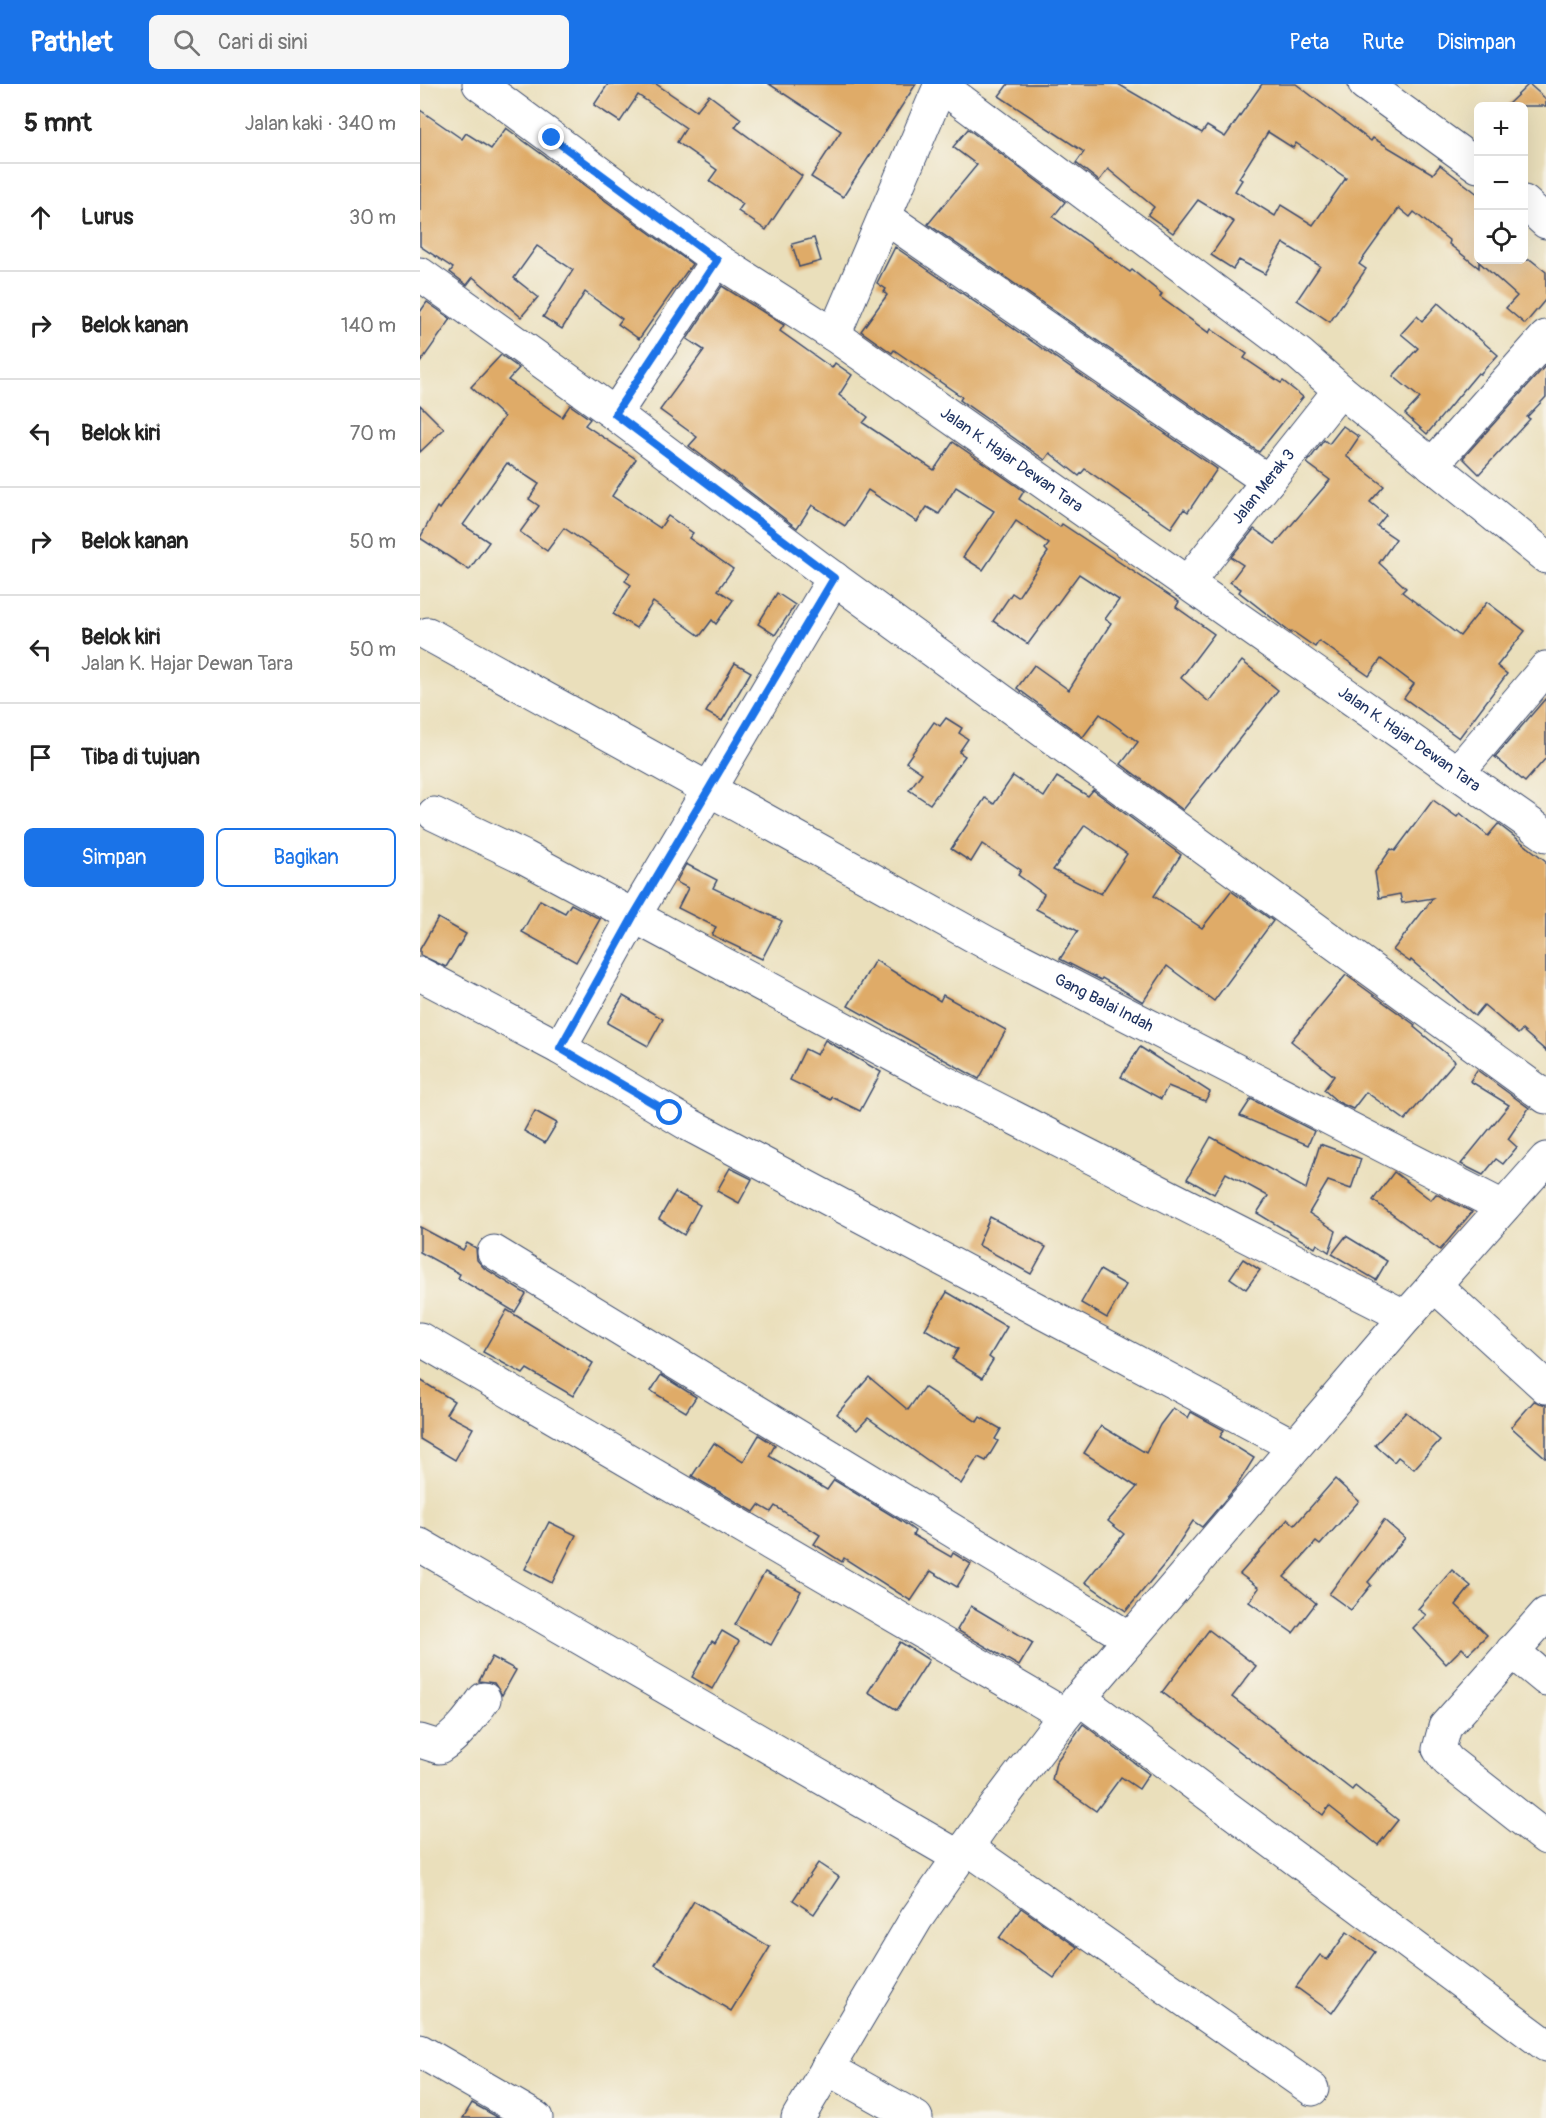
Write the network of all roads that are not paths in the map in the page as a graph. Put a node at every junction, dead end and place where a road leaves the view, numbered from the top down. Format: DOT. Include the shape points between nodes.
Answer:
graph roads {
  1 [pos="479,84"];
  2 [pos="1365,84"];
  3 [pos="941,85"];
  4 [pos="1474,162"];
  5 [pos="1528,206"];
  6 [pos="885,217"];
  7 [pos="1546,222"];
  8 [pos="717,260"];
  9 [pos="420,274"];
  10 [pos="834,335"];
  11 [pos="1546,337"];
  12 [pos="1340,390"];
  13 [pos="615,414"];
  14 [pos="1432,465"];
  15 [pos="1268,481"];
  16 [pos="1546,557"];
  17 [pos="834,578"];
  18 [pos="1187,583"];
  19 [pos="428,634"];
  20 [pos="1546,668"];
  21 [pos="1457,773"];
  22 [pos="707,790"];
  23 [pos="434,814"];
  24 [pos="1546,835"];
  25 [pos="634,915"];
  26 [pos="420,974"];
  27 [pos="560,1048"];
  28 [pos="1546,1097"];
  29 [pos="1546,1159"];
  30 [pos="1503,1207"];
  31 [pos="494,1252"];
  32 [pos="1434,1285"];
  33 [pos="1406,1317"];
  34 [pos="420,1338"];
  35 [pos="1546,1387"];
  36 [pos="1294,1446"];
  37 [pos="420,1545"];
  38 [pos="1546,1614"];
  39 [pos="1131,1639"];
  40 [pos="1512,1651"];
  41 [pos="1546,1679"];
  42 [pos="484,1699"];
  43 [pos="1072,1707"];
  44 [pos="420,1741"];
  45 [pos="1546,1838"];
  46 [pos="963,1852"];
  47 [pos="1546,2045"];
  48 [pos="420,2051"];
  49 [pos="827,2068"];
  50 [pos="1312,2089"];
  51 [pos="536,2118"];
  52 [pos="798,2118"];
  53 [pos="916,2118"];
  1 -- 8 [label="street, Jalan K. Hajar Dewan Tara"];
  2 -- 4 [label="street"];
  3 -- 6 [label="street"];
  3 -- 12 [label="street" via="1299,354"];
  5 -- 7 [label="street"];
  6 -- 10 [label="street"];
  6 -- 15 [label="street"];
  8 -- 10 [label="street, Jalan K. Hajar Dewan Tara"];
  8 -- 13 [label="street"];
  9 -- 13 [label="street"];
  10 -- 18 [label="street, Jalan K. Hajar Dewan Tara"];
  11 -- 14 [label="street"];
  12 -- 14 [label="street"];
  12 -- 15 [label="street, Jalan Merak 3"];
  13 -- 17 [label="street"];
  14 -- 16 [label="street"];
  15 -- 18 [label="street, Jalan Merak 3"];
  17 -- 22 [label="street"];
  17 -- 28 [label="street"];
  18 -- 21 [label="street, Jalan K. Hajar Dewan Tara"];
  19 -- 22 [label="street, Gang Balai Indah"];
  20 -- 21 [label="street"];
  21 -- 24 [label="street, Jalan K. Hajar Dewan Tara"];
  22 -- 25 [label="street"];
  22 -- 30 [label="street, Gang Balai Indah" via="987,943"];
  23 -- 25 [label="street"];
  25 -- 27 [label="street"];
  25 -- 33 [label="street" via="932,1076"];
  26 -- 27 [label="street"];
  27 -- 36 [label="street" via="688,1124"];
  29 -- 30 [label="street"];
  30 -- 32 [label="street"];
  31 -- 39 [label="street"];
  32 -- 33 [label="street"];
  32 -- 35 [label="street"];
  33 -- 36 [label="street"];
  34 -- 43 [label="street"];
  36 -- 39 [label="street"];
  37 -- 46 [label="street"];
  38 -- 40 [label="street"];
  39 -- 43 [label="street"];
  40 -- 41 [label="street"];
  40 -- 45 [label="street" via="1445,1727 1439,1749 1448,1761"];
  42 -- 44 [label="street" via="446,1743 439,1747"];
  43 -- 46 [label="street"];
  43 -- 47 [label="street"];
  46 -- 49 [label="street" via="916,1919"];
  46 -- 50 [label="street"];
  48 -- 51 [label="street"];
  49 -- 52 [label="street"];
  49 -- 53 [label="street"];
}
